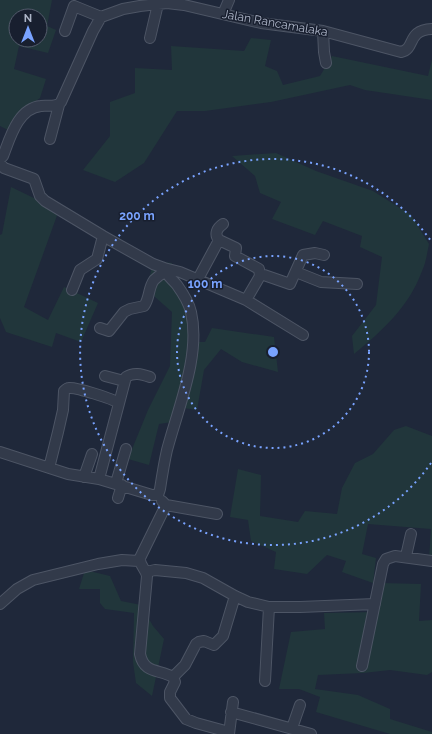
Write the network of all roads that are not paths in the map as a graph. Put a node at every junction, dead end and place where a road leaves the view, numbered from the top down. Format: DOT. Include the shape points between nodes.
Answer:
graph roads {
  1 [pos="229,0"];
  2 [pos="141,3"];
  3 [pos="158,4"];
  4 [pos="223,14"];
  5 [pos="101,17"];
  6 [pos="432,29"];
  7 [pos="65,31"];
  8 [pos="323,31"];
  9 [pos="150,38"];
  10 [pos="326,63"];
  11 [pos="59,105"];
  12 [pos="50,139"];
  13 [pos="0,159"];
  14 [pos="0,164"];
  15 [pos="223,224"];
  16 [pos="103,236"];
  17 [pos="219,240"];
  18 [pos="324,254"];
  19 [pos="165,270"];
  20 [pos="296,272"];
  21 [pos="260,276"];
  22 [pos="198,280"];
  23 [pos="357,284"];
  24 [pos="72,290"];
  25 [pos="246,300"];
  26 [pos="100,328"];
  27 [pos="303,335"];
  28 [pos="105,376"];
  29 [pos="150,377"];
  30 [pos="124,381"];
  31 [pos="118,403"];
  32 [pos="126,449"];
  33 [pos="0,452"];
  34 [pos="92,454"];
  35 [pos="48,468"];
  36 [pos="84,477"];
  37 [pos="99,478"];
  38 [pos="119,484"];
  39 [pos="158,495"];
  40 [pos="118,498"];
  41 [pos="166,505"];
  42 [pos="217,514"];
  43 [pos="411,534"];
  44 [pos="406,556"];
  45 [pos="139,561"];
  46 [pos="432,561"];
  47 [pos="146,572"];
  48 [pos="236,596"];
  49 [pos="0,604"];
  50 [pos="374,604"];
  51 [pos="268,607"];
  52 [pos="362,666"];
  53 [pos="174,677"];
  54 [pos="265,681"];
  55 [pos="300,705"];
  56 [pos="292,728"];
  57 [pos="229,733"];
  58 [pos="311,734"];
  1 -- 4 [label="street"];
  2 -- 3 [label="street, Jalan Rancamalaka"];
  2 -- 5 [label="street, Jalan Rancamalaka"];
  3 -- 4 [label="street, Jalan Rancamalaka" via="184,5"];
  3 -- 9 [label="street"];
  4 -- 8 [label="street, Jalan Rancamalaka"];
  5 -- 7 [label="street" via="74,6"];
  5 -- 11 [label="street"];
  6 -- 8 [label="street, Jalan Rancamalaka" via="418,32 407,49 401,52"];
  8 -- 10 [label="street"];
  11 -- 12 [label="street"];
  11 -- 13 [label="street" via="37,106 26,112 18,122"];
  14 -- 16 [label="street" via="34,180 40,196 45,201"];
  15 -- 17 [label="street" via="219,226 216,234"];
  16 -- 19 [label="street"];
  16 -- 24 [label="street" via="97,259 81,269"];
  17 -- 21 [label="street" via="236,248 235,256 259,269"];
  17 -- 22 [label="street"];
  18 -- 20 [label="street" via="303,255"];
  19 -- 22 [label="street" via="180,272"];
  19 -- 26 [label="street" via="152,282 144,306 124,312 110,331"];
  19 -- 39 [label="street" via="177,285 191,311 193,340 189,372"];
  20 -- 21 [label="street" via="290,284"];
  20 -- 23 [label="street" via="321,282"];
  21 -- 25 [label="street"];
  22 -- 25 [label="street"];
  25 -- 27 [label="street"];
  28 -- 30 [label="street"];
  29 -- 30 [label="street" via="138,373 126,377"];
  30 -- 31 [label="street"];
  31 -- 35 [label="street" via="71,388 64,391 63,410"];
  31 -- 37 [label="street"];
  32 -- 38 [label="street"];
  33 -- 35 [label="street"];
  34 -- 36 [label="street"];
  35 -- 36 [label="street"];
  36 -- 37 [label="street"];
  37 -- 38 [label="street"];
  38 -- 39 [label="street"];
  38 -- 40 [label="street"];
  39 -- 41 [label="street"];
  41 -- 42 [label="street"];
  41 -- 45 [label="street"];
  43 -- 44 [label="street"];
  44 -- 46 [label="street"];
  44 -- 50 [label="street" via="386,559"];
  45 -- 47 [label="street"];
  45 -- 49 [label="street" via="122,560 98,564 33,580 17,589"];
  47 -- 48 [label="street" via="155,570 186,573 203,578"];
  47 -- 53 [label="street" via="141,660 146,667"];
  48 -- 51 [label="street" via="256,605"];
  48 -- 53 [label="street" via="221,638 214,645 204,641 196,644 185,665"];
  50 -- 51 [label="street"];
  50 -- 52 [label="street"];
  51 -- 54 [label="street"];
  53 -- 57 [label="street" via="170,698 186,719"];
  55 -- 56 [label="street"];
  56 -- 57 [label="street" via="232,707"];
  56 -- 58 [label="street"];
}
